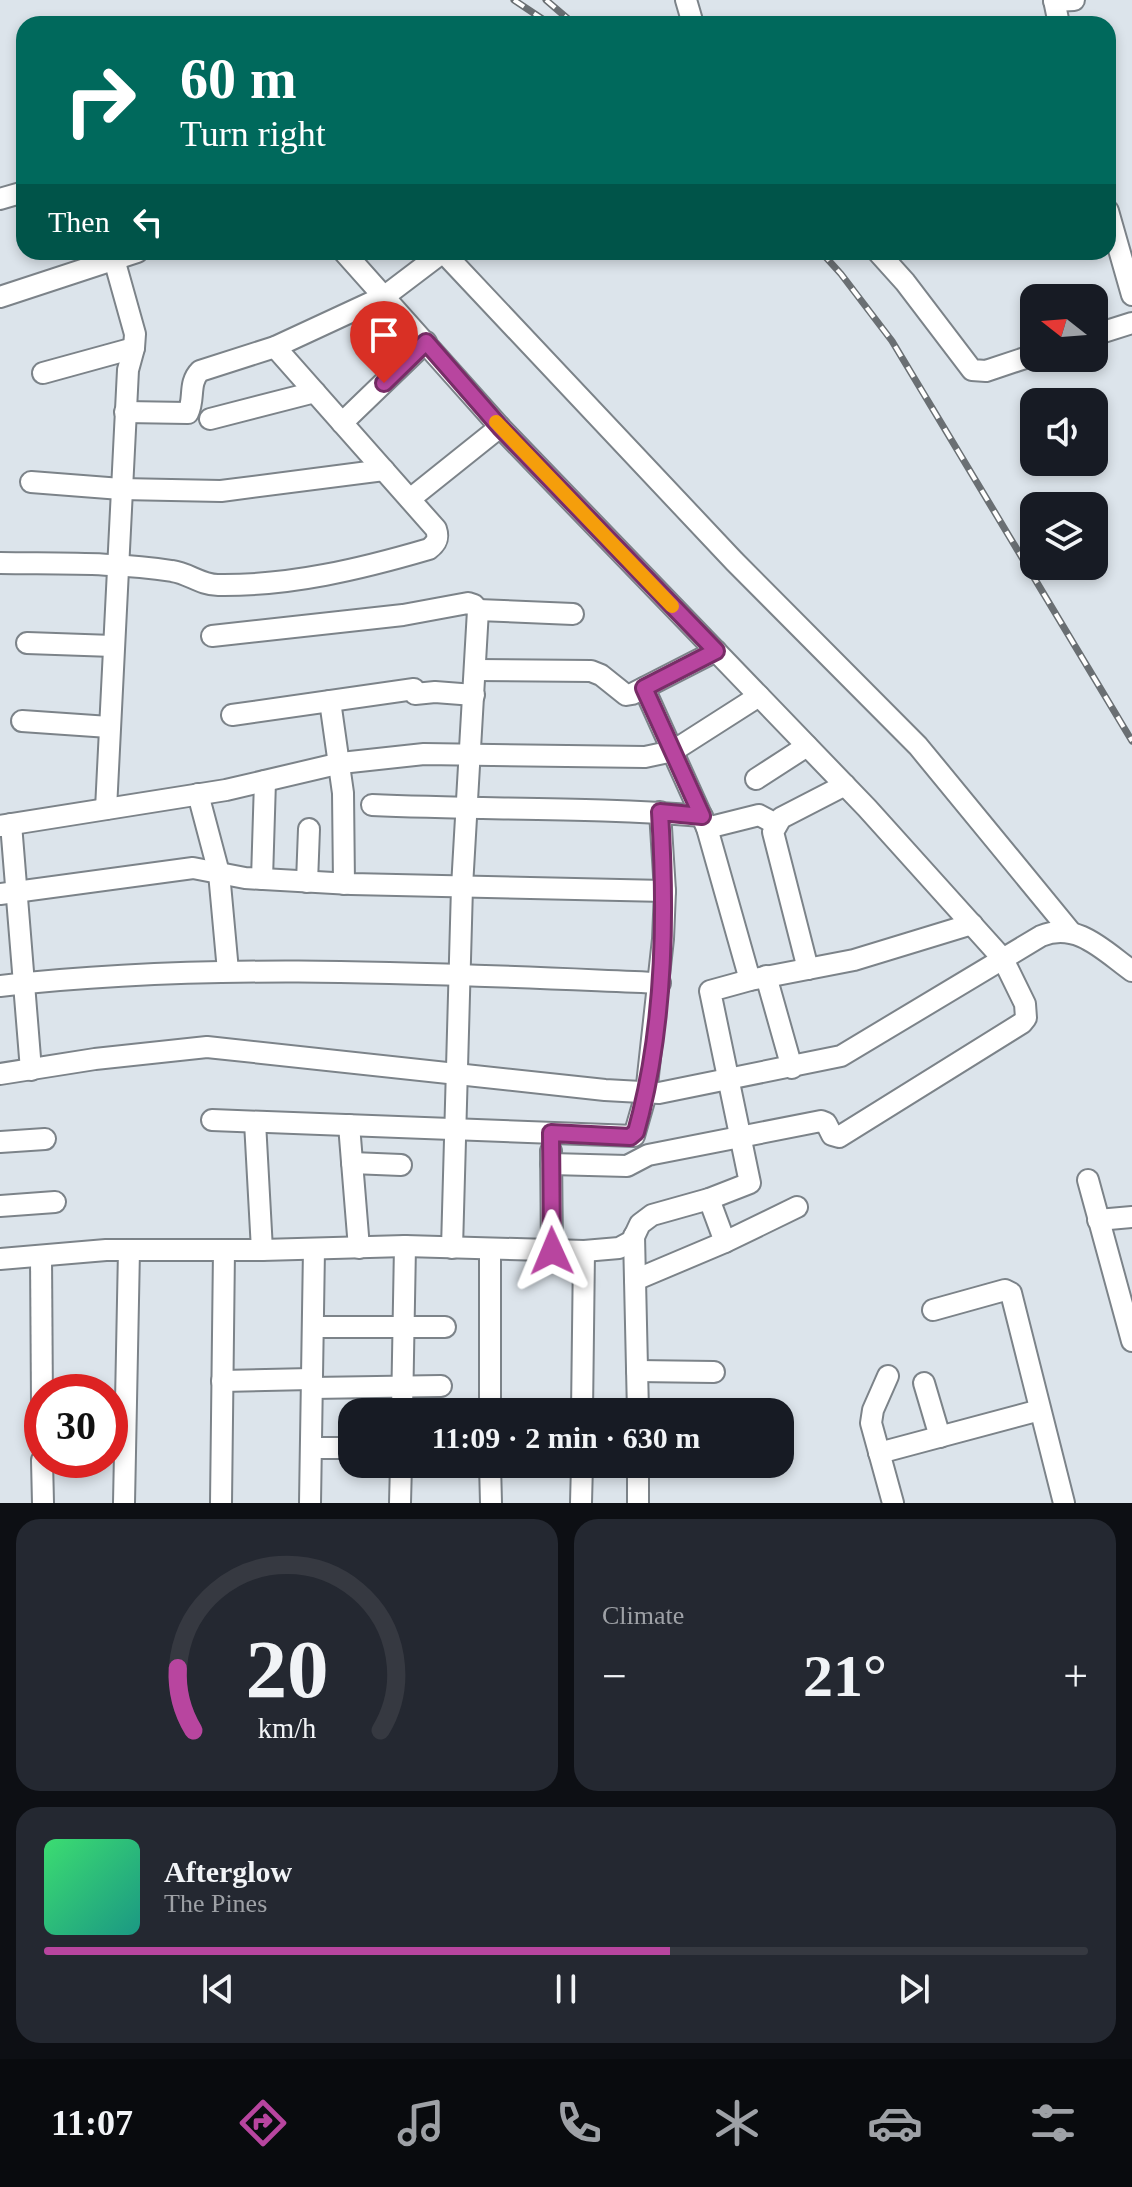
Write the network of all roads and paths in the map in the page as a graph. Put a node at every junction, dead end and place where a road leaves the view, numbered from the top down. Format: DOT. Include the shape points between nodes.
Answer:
graph roads {
  1 [pos="1116,239"];
  2 [pos="111,260"];
  3 [pos="114,260"];
  4 [pos="351,260"];
  5 [pos="432,260"];
  6 [pos="451,260"];
  7 [pos="885,260"];
  8 [pos="1132,295"];
  9 [pos="385,296"];
  10 [pos="0,297"];
  11 [pos="1132,323"];
  12 [pos="1108,331"];
  13 [pos="426,342"];
  14 [pos="275,347"];
  15 [pos="134,348"];
  16 [pos="1020,360"];
  17 [pos="43,373"];
  18 [pos="315,392"];
  19 [pos="125,412"];
  20 [pos="210,419"];
  21 [pos="342,423"];
  22 [pos="500,427"];
  23 [pos="384,470"];
  24 [pos="31,482"];
  25 [pos="121,489"];
  26 [pos="410,499"];
  27 [pos="0,563"];
  28 [pos="117,566"];
  29 [pos="478,610"];
  30 [pos="573,614"];
  31 [pos="212,636"];
  32 [pos="27,643"];
  33 [pos="113,646"];
  34 [pos="716,651"];
  35 [pos="476,670"];
  36 [pos="644,688"];
  37 [pos="474,695"];
  38 [pos="759,696"];
  39 [pos="330,701"];
  40 [pos="232,715"];
  41 [pos="22,721"];
  42 [pos="109,727"];
  43 [pos="807,746"];
  44 [pos="673,751"];
  45 [pos="469,754"];
  46 [pos="341,763"];
  47 [pos="756,779"];
  48 [pos="265,781"];
  49 [pos="845,785"];
  50 [pos="198,794"];
  51 [pos="372,805"];
  52 [pos="106,809"];
  53 [pos="467,809"];
  54 [pos="660,812"];
  55 [pos="705,822"];
  56 [pos="776,824"];
  57 [pos="5,825"];
  58 [pos="309,829"];
  59 [pos="219,873"];
  60 [pos="262,879"];
  61 [pos="307,882"];
  62 [pos="344,884"];
  63 [pos="462,887"];
  64 [pos="665,891"];
  65 [pos="8,893"];
  66 [pos="972,924"];
  67 [pos="1070,931"];
  68 [pos="1003,959"];
  69 [pos="808,969"];
  70 [pos="228,971"];
  71 [pos="1132,971"];
  72 [pos="460,975"];
  73 [pos="758,978"];
  74 [pos="23,983"];
  75 [pos="660,983"];
  76 [pos="0,986"];
  77 [pos="792,1068"];
  78 [pos="31,1070"];
  79 [pos="456,1073"];
  80 [pos="0,1074"];
  81 [pos="728,1080"];
  82 [pos="646,1094"];
  83 [pos="212,1120"];
  84 [pos="255,1122"];
  85 [pos="349,1125"];
  86 [pos="454,1128"];
  87 [pos="551,1133"];
  88 [pos="741,1135"];
  89 [pos="45,1139"];
  90 [pos="0,1142"];
  91 [pos="352,1163"];
  92 [pos="551,1164"];
  93 [pos="401,1165"];
  94 [pos="1088,1180"];
  95 [pos="709,1199"];
  96 [pos="55,1202"];
  97 [pos="0,1206"];
  98 [pos="797,1207"];
  99 [pos="1132,1217"];
  100 [pos="1098,1220"];
  101 [pos="634,1236"];
  102 [pos="725,1242"];
  103 [pos="405,1246"];
  104 [pos="359,1248"];
  105 [pos="452,1248"];
  106 [pos="314,1249"];
  107 [pos="129,1250"];
  108 [pos="224,1250"];
  109 [pos="262,1250"];
  110 [pos="490,1250"];
  111 [pos="552,1251"];
  112 [pos="584,1251"];
  113 [pos="41,1256"];
  114 [pos="0,1259"];
  115 [pos="635,1280"];
  116 [pos="933,1310"];
  117 [pos="404,1325"];
  118 [pos="313,1327"];
  119 [pos="445,1327"];
  120 [pos="1132,1341"];
  121 [pos="637,1371"];
  122 [pos="714,1372"];
  123 [pos="42,1374"];
  124 [pos="888,1376"];
  125 [pos="222,1381"];
  126 [pos="924,1383"];
  127 [pos="312,1384"];
  128 [pos="402,1386"];
  129 [pos="441,1386"];
  130 [pos="402,1398"];
  131 [pos="490,1398"];
  132 [pos="582,1398"];
  133 [pos="638,1398"];
  134 [pos="1040,1410"];
  135 [pos="940,1437"];
  136 [pos="311,1448"];
  137 [pos="338,1448"];
  138 [pos="879,1453"];
  139 [pos="42,1478"];
  140 [pos="401,1478"];
  141 [pos="490,1478"];
  142 [pos="582,1478"];
  143 [pos="638,1478"];
  144 [pos="43,1503"];
  145 [pos="124,1503"];
  146 [pos="221,1503"];
  147 [pos="310,1503"];
  148 [pos="400,1503"];
  149 [pos="491,1503"];
  150 [pos="581,1503"];
  151 [pos="638,1503"];
  152 [pos="893,1503"];
  153 [pos="1064,1503"];
  1 -- 8 [label="street"];
  2 -- 10 [label="street"];
  3 -- 15 [label="street" via="135,334"];
  4 -- 9 [label="street"];
  5 -- 9 [label="street"];
  6 -- 67 [label="street" via="734,561 918,746"];
  7 -- 16 [label="street" via="972,370"];
  9 -- 13 [label="street"];
  9 -- 14 [label="street"];
  11 -- 12 [label="street"];
  13 -- 21 [label="street"];
  13 -- 22 [label="street"];
  14 -- 18 [label="street"];
  14 -- 19 [label="street" via="200,371 192,384 191,409 184,414"];
  15 -- 17 [label="street"];
  15 -- 19 [label="street"];
  18 -- 20 [label="street"];
  18 -- 21 [label="street"];
  19 -- 25 [label="street"];
  21 -- 23 [label="street"];
  22 -- 26 [label="street"];
  22 -- 34 [label="street"];
  23 -- 25 [label="street" via="221,491"];
  23 -- 26 [label="street"];
  24 -- 25 [label="street"];
  25 -- 28 [label="street"];
  26 -- 28 [label="street" via="436,529 435,544 367,567 220,585 174,571"];
  27 -- 28 [label="street"];
  28 -- 33 [label="street"];
  29 -- 30 [label="street"];
  29 -- 31 [label="street" via="468,603"];
  29 -- 35 [label="street"];
  32 -- 33 [label="street"];
  33 -- 42 [label="street"];
  34 -- 36 [label="street"];
  34 -- 38 [label="street"];
  35 -- 36 [label="street" via="591,671 621,693"];
  35 -- 37 [label="street"];
  36 -- 44 [label="street"];
  37 -- 39 [label="street" via="415,692"];
  37 -- 45 [label="street"];
  38 -- 43 [label="street"];
  38 -- 44 [label="street"];
  39 -- 40 [label="street"];
  39 -- 46 [label="street"];
  41 -- 42 [label="street"];
  42 -- 52 [label="street"];
  43 -- 47 [label="street"];
  43 -- 49 [label="street"];
  44 -- 45 [label="street" via="645,757"];
  44 -- 55 [label="street"];
  45 -- 46 [label="street"];
  45 -- 53 [label="street"];
  46 -- 48 [label="street"];
  46 -- 62 [label="street"];
  48 -- 50 [label="street"];
  48 -- 60 [label="street"];
  49 -- 56 [label="street"];
  49 -- 66 [label="street"];
  50 -- 52 [label="street"];
  50 -- 59 [label="street"];
  51 -- 53 [label="street"];
  52 -- 57 [label="street"];
  53 -- 54 [label="street"];
  53 -- 63 [label="street"];
  54 -- 55 [label="street"];
  54 -- 64 [label="street"];
  55 -- 56 [label="street" via="759,815"];
  55 -- 73 [label="street"];
  56 -- 69 [label="street" via="773,837"];
  57 -- 65 [label="street"];
  58 -- 61 [label="street"];
  59 -- 60 [label="street"];
  59 -- 65 [label="street" via="193,868"];
  59 -- 70 [label="street"];
  60 -- 61 [label="street"];
  61 -- 62 [label="street"];
  62 -- 63 [label="street"];
  63 -- 64 [label="street"];
  63 -- 72 [label="street"];
  64 -- 75 [label="street"];
  65 -- 74 [label="street"];
  66 -- 68 [label="street"];
  66 -- 69 [label="street"];
  67 -- 68 [label="street" via="1054,930"];
  67 -- 71 [label="street"];
  68 -- 77 [label="street" via="841,1056"];
  68 -- 88 [label="street" via="1025,1004 1022,1023 839,1137 821,1121"];
  69 -- 73 [label="street"];
  70 -- 72 [label="street"];
  70 -- 74 [label="street"];
  72 -- 75 [label="street"];
  72 -- 79 [label="street"];
  73 -- 77 [label="street"];
  73 -- 81 [label="street" via="709,993"];
  74 -- 76 [label="street"];
  74 -- 78 [label="street"];
  75 -- 82 [label="street"];
  77 -- 81 [label="street"];
  78 -- 79 [label="street" via="207,1047"];
  78 -- 80 [label="street"];
  79 -- 82 [label="street"];
  79 -- 86 [label="street"];
  81 -- 82 [label="street"];
  81 -- 88 [label="street"];
  82 -- 87 [label="street" via="634,1136"];
  83 -- 84 [label="street"];
  84 -- 85 [label="street"];
  84 -- 109 [label="street"];
  85 -- 86 [label="street"];
  85 -- 91 [label="street"];
  86 -- 87 [label="street"];
  86 -- 105 [label="street"];
  87 -- 92 [label="street"];
  88 -- 92 [label="street" via="648,1155 627,1166"];
  88 -- 95 [label="street" via="750,1183"];
  89 -- 90 [label="street"];
  91 -- 93 [label="street"];
  91 -- 104 [label="street"];
  92 -- 111 [label="street"];
  94 -- 100 [label="street"];
  95 -- 101 [label="street" via="652,1215"];
  95 -- 102 [label="street"];
  96 -- 97 [label="street"];
  98 -- 102 [label="street"];
  99 -- 100 [label="street"];
  100 -- 120 [label="street"];
  101 -- 112 [label="street" via="626,1246"];
  101 -- 115 [label="street"];
  102 -- 115 [label="street"];
  103 -- 104 [label="street"];
  103 -- 105 [label="street"];
  103 -- 117 [label="street"];
  104 -- 106 [label="street"];
  105 -- 110 [label="street"];
  106 -- 109 [label="street"];
  106 -- 118 [label="street"];
  107 -- 108 [label="street"];
  107 -- 113 [label="street"];
  107 -- 145 [label="street"];
  108 -- 109 [label="street"];
  108 -- 125 [label="street"];
  110 -- 111 [label="street"];
  110 -- 131 [label="street"];
  111 -- 112 [label="street"];
  112 -- 132 [label="street"];
  113 -- 114 [label="street"];
  113 -- 123 [label="street"];
  115 -- 121 [label="street"];
  116 -- 134 [label="street" via="1010,1292"];
  117 -- 118 [label="street"];
  117 -- 119 [label="street"];
  117 -- 128 [label="street"];
  118 -- 127 [label="street"];
  121 -- 122 [label="street"];
  121 -- 133 [label="street"];
  124 -- 138 [label="street" via="871,1416"];
  125 -- 127 [label="street"];
  125 -- 146 [label="street"];
  126 -- 135 [label="street"];
  127 -- 128 [label="street"];
  127 -- 136 [label="street"];
  128 -- 129 [label="street"];
  128 -- 130 [label="street"];
  134 -- 135 [label="street"];
  134 -- 153 [label="street"];
  135 -- 138 [label="street"];
  136 -- 137 [label="street"];
  136 -- 147 [label="street"];
  138 -- 152 [label="street"];
  139 -- 144 [label="street"];
  140 -- 148 [label="street"];
  141 -- 149 [label="street"];
  142 -- 150 [label="street"];
  143 -- 151 [label="street"];
}
